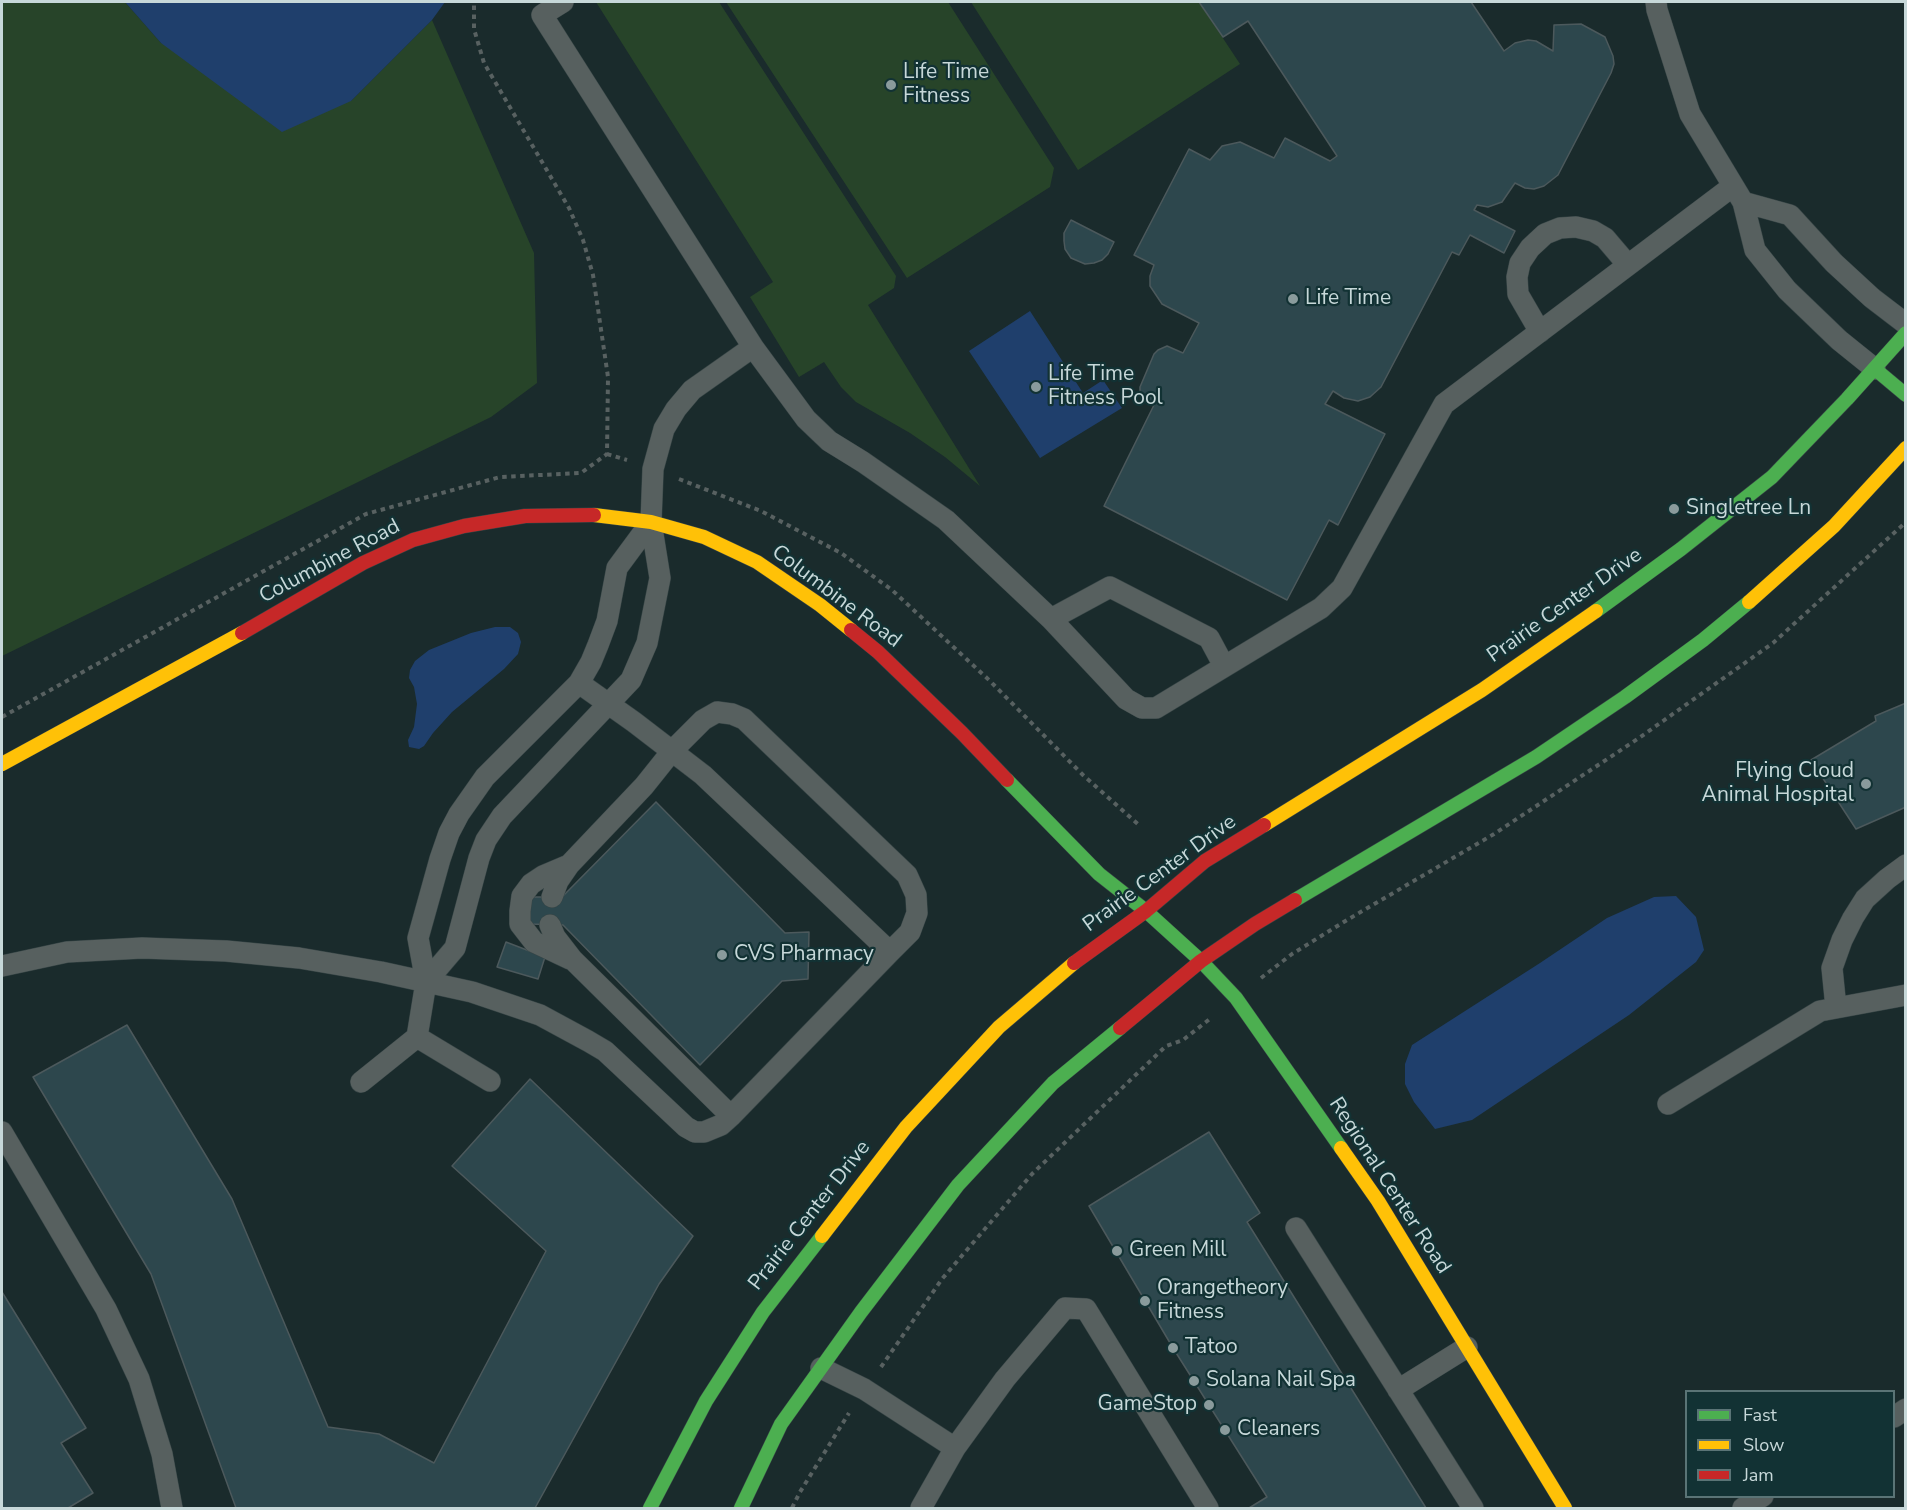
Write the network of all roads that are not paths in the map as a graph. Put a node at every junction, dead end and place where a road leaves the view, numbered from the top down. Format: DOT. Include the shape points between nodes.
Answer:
graph roads {
  1 [pos="563,2"];
  2 [pos="1656,2"];
  3 [pos="1738,194"];
  4 [pos="1628,266"];
  5 [pos="1905,324"];
  6 [pos="1540,332"];
  7 [pos="1905,333"];
  8 [pos="753,347"];
  9 [pos="1875,369"];
  10 [pos="1905,395"];
  11 [pos="1905,448"];
  12 [pos="651,522"];
  13 [pos="1051,619"];
  14 [pos="1224,666"];
  15 [pos="579,683"];
  16 [pos="609,704"];
  17 [pos="672,751"];
  18 [pos="2,764"];
  19 [pos="569,865"];
  20 [pos="1905,865"];
  21 [pos="552,897"];
  22 [pos="1146,911"];
  23 [pos="550,925"];
  24 [pos="890,952"];
  25 [pos="572,959"];
  26 [pos="1201,961"];
  27 [pos="2,966"];
  28 [pos="426,982"];
  29 [pos="1905,994"];
  30 [pos="1836,1008"];
  31 [pos="417,1038"];
  32 [pos="490,1081"];
  33 [pos="361,1082"];
  34 [pos="1668,1104"];
  35 [pos="731,1116"];
  36 [pos="2,1132"];
  37 [pos="1296,1228"];
  38 [pos="1467,1347"];
  39 [pos="821,1368"];
  40 [pos="1398,1390"];
  41 [pos="955,1448"];
  42 [pos="1761,1498"];
  43 [pos="172,1509"];
  44 [pos="650,1509"];
  45 [pos="741,1509"];
  46 [pos="921,1509"];
  47 [pos="1208,1509"];
  48 [pos="1473,1509"];
  49 [pos="1565,1509"];
  50 [pos="1743,1509"];
  1 -- 8 [label="lane" via="542,15"];
  2 -- 3 [label="lane" via="1690,114"];
  3 -- 4 [label="lane"];
  3 -- 5 [label="lane" via="1790,215 1833,263"];
  3 -- 9 [label="lane" via="1755,250 1787,290"];
  4 -- 6 [label="lane"];
  4 -- 6 [label="lane" via="1605,238 1593,231 1560,228 1545,234 1520,263 1517,277 1518,294"];
  6 -- 14 [label="lane" via="1443,404 1342,588 1322,608"];
  7 -- 9 [label="main road, Prairie Center Drive"];
  8 -- 12 [label="lane" via="692,390 664,429 654,469"];
  8 -- 13 [label="lane" via="806,418 830,441 946,520"];
  9 -- 10 [label="main road"];
  9 -- 22 [label="main road, Prairie Center Drive" via="1772,477 1681,549 1482,690 1205,861"];
  11 -- 26 [label="main road" via="1834,526 1703,640 1536,757 1254,924"];
  12 -- 15 [label="lane" via="617,568 607,621"];
  12 -- 16 [label="lane" via="660,578 647,643 631,680"];
  12 -- 18 [label="main road, Columbine Road" via="594,515 525,516 464,526 413,540 363,563"];
  12 -- 22 [label="main road, Columbine Road" via="704,537 757,562 820,605 878,652 1099,874"];
  13 -- 14 [label="lane" via="1110,587 1209,638"];
  13 -- 14 [label="lane" via="1126,699 1142,708 1156,708"];
  15 -- 16 [label="lane"];
  15 -- 28 [label="lane" via="485,777 449,833 418,938"];
  16 -- 17 [label="lane"];
  16 -- 28 [label="lane" via="496,824 478,858 455,948"];
  17 -- 19 [label="lane"];
  17 -- 24 [label="lane" via="703,775"];
  17 -- 24 [label="lane" via="703,720 717,712 744,718 907,875 916,895 917,913 909,932"];
  19 -- 21 [label="lane"];
  19 -- 25 [label="lane" via="531,884 522,896 520,924 534,942"];
  20 -- 30 [label="lane" via="1865,899 1846,933 1832,968"];
  22 -- 26 [label="main road, Regional Center Road"];
  22 -- 44 [label="main road, Prairie Center Drive" via="1083,956 999,1027 906,1127 763,1312 706,1401"];
  23 -- 25 [label="lane"];
  24 -- 35 [label="lane"];
  25 -- 35 [label="lane"];
  26 -- 38 [label="main road, Regional Center Road" via="1236,998 1378,1201"];
  26 -- 39 [label="main road" via="1053,1083 937,1212"];
  27 -- 28 [label="lane" via="67,952 142,948 226,951 310,960"];
  28 -- 31 [label="lane"];
  28 -- 35 [label="lane" via="504,1002 564,1027 605,1051 695,1132 712,1130"];
  29 -- 30 [label="lane"];
  30 -- 34 [label="lane" via="1820,1011"];
  31 -- 32 [label="lane"];
  31 -- 33 [label="lane"];
  36 -- 43 [label="lane" via="106,1309 139,1379 162,1454"];
  37 -- 40 [label="lane"];
  38 -- 40 [label="lane"];
  38 -- 49 [label="main road, Regional Center Road"];
  39 -- 41 [label="lane" via="864,1389"];
  39 -- 45 [label="main road" via="781,1424"];
  40 -- 48 [label="lane"];
  41 -- 46 [label="lane"];
  41 -- 47 [label="lane" via="1005,1378 1065,1308 1086,1309"];
  42 -- 50 [label="lane"];
}
